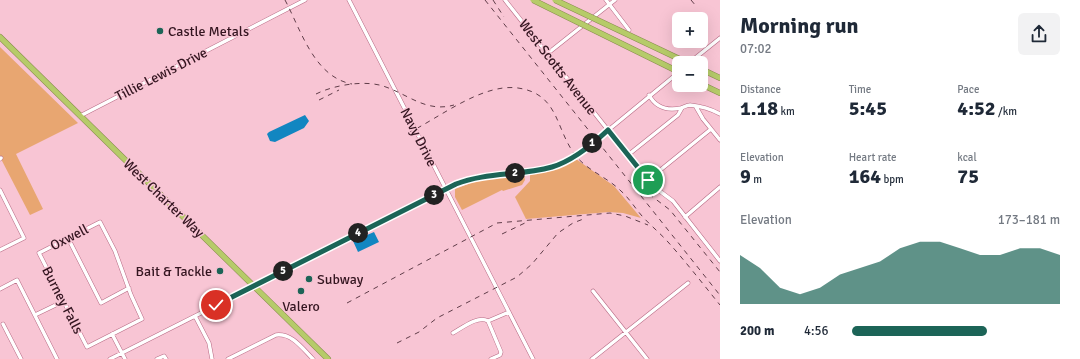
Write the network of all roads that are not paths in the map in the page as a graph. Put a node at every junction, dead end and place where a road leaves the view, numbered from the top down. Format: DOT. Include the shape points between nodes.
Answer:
graph roads {
  1 [pos="306,0"];
  2 [pos="349,0"];
  3 [pos="505,0"];
  4 [pos="534,0"];
  5 [pos="555,0"];
  6 [pos="606,0"];
  7 [pos="614,0"];
  8 [pos="610,4"];
  9 [pos="629,30"];
  10 [pos="0,37"];
  11 [pos="720,38"];
  12 [pos="547,54"];
  13 [pos="673,56"];
  14 [pos="697,56"];
  15 [pos="672,69"];
  16 [pos="708,72"];
  17 [pos="672,77"];
  18 [pos="720,78"];
  19 [pos="708,87"];
  20 [pos="720,93"];
  21 [pos="649,95"];
  22 [pos="696,107"];
  23 [pos="682,108"];
  24 [pos="720,114"];
  25 [pos="80,116"];
  26 [pos="711,129"];
  27 [pos="608,130"];
  28 [pos="720,140"];
  29 [pos="628,155"];
  30 [pos="648,180"];
  31 [pos="720,187"];
  32 [pos="446,188"];
  33 [pos="1,193"];
  34 [pos="685,217"];
  35 [pos="68,238"];
  36 [pos="0,250"];
  37 [pos="39,253"];
  38 [pos="719,258"];
  39 [pos="688,284"];
  40 [pos="254,286"];
  41 [pos="129,288"];
  42 [pos="0,289"];
  43 [pos="593,291"];
  44 [pos="64,301"];
  45 [pos="509,312"];
  46 [pos="35,315"];
  47 [pos="196,316"];
  48 [pos="488,321"];
  49 [pos="3,324"];
  50 [pos="626,332"];
  51 [pos="453,333"];
  52 [pos="112,334"];
  53 [pos="122,353"];
  54 [pos="165,357"];
  55 [pos="21,359"];
  56 [pos="57,359"];
  57 [pos="110,359"];
  58 [pos="125,359"];
  59 [pos="157,359"];
  60 [pos="212,359"];
  61 [pos="228,359"];
  62 [pos="313,359"];
  63 [pos="328,359"];
  64 [pos="491,359"];
  65 [pos="533,359"];
  66 [pos="592,359"];
  67 [pos="648,359"];
  1 -- 25 [label="street, Tillie Lewis Drive"];
  2 -- 32 [label="street, Navy Drive"];
  3 -- 12 [label="street, West Scotts Avenue"];
  4 -- 15 [label="highway, bridge"];
  5 -- 13 [label="highway, bridge"];
  6 -- 8 [label="street"];
  7 -- 8 [label="street"];
  8 -- 9 [label="street"];
  8 -- 12 [label="street"];
  10 -- 25 [label="highway, West Charter Way"];
  11 -- 14 [label="street"];
  12 -- 27 [label="street, West Scotts Avenue"];
  16 -- 18 [label="highway"];
  17 -- 21 [label="street"];
  19 -- 20 [label="highway"];
  21 -- 23 [label="street" via="654,103 662,108"];
  21 -- 27 [label="street"];
  22 -- 23 [label="street" via="688,105"];
  22 -- 24 [label="street"];
  22 -- 26 [label="street"];
  23 -- 29 [label="street" via="678,115"];
  25 -- 40 [label="highway, West Charter Way"];
  26 -- 28 [label="street"];
  26 -- 30 [label="street"];
  27 -- 29 [label="street, West Scotts Avenue"];
  27 -- 32 [label="street" via="576,155 553,167 477,178"];
  29 -- 30 [label="street, West Scotts Avenue"];
  30 -- 34 [label="street, West Scotts Avenue" via="670,198"];
  31 -- 34 [label="street"];
  32 -- 40 [label="street"];
  32 -- 45 [label="street, Navy Drive"];
  33 -- 36 [label="street" via="24,238"];
  34 -- 38 [label="street, West Scotts Avenue"];
  35 -- 37 [label="street, Oxwell"];
  35 -- 41 [label="street" via="101,303"];
  35 -- 41 [label="street, Oxwell" via="100,222"];
  37 -- 44 [label="street, Burney Falls"];
  39 -- 50 [label="street"];
  40 -- 47 [label="street"];
  40 -- 63 [label="highway, West Charter Way"];
  41 -- 52 [label="street" via="142,318"];
  42 -- 46 [label="street" via="17,280"];
  43 -- 50 [label="street"];
  44 -- 46 [label="street"];
  44 -- 52 [label="street, Burney Falls" via="87,347"];
  45 -- 48 [label="street"];
  45 -- 65 [label="street, Navy Drive"];
  46 -- 56 [label="street"];
  47 -- 53 [label="street"];
  47 -- 60 [label="street" via="207,338"];
  48 -- 51 [label="street" via="478,320"];
  48 -- 64 [label="street" via="501,352"];
  49 -- 55 [label="street"];
  50 -- 66 [label="street"];
  50 -- 67 [label="street"];
  52 -- 53 [label="street"];
  53 -- 57 [label="street"];
  53 -- 58 [label="street"];
  54 -- 59 [label="street"];
  61 -- 62 [label="street" via="282,334 292,338"];
}
